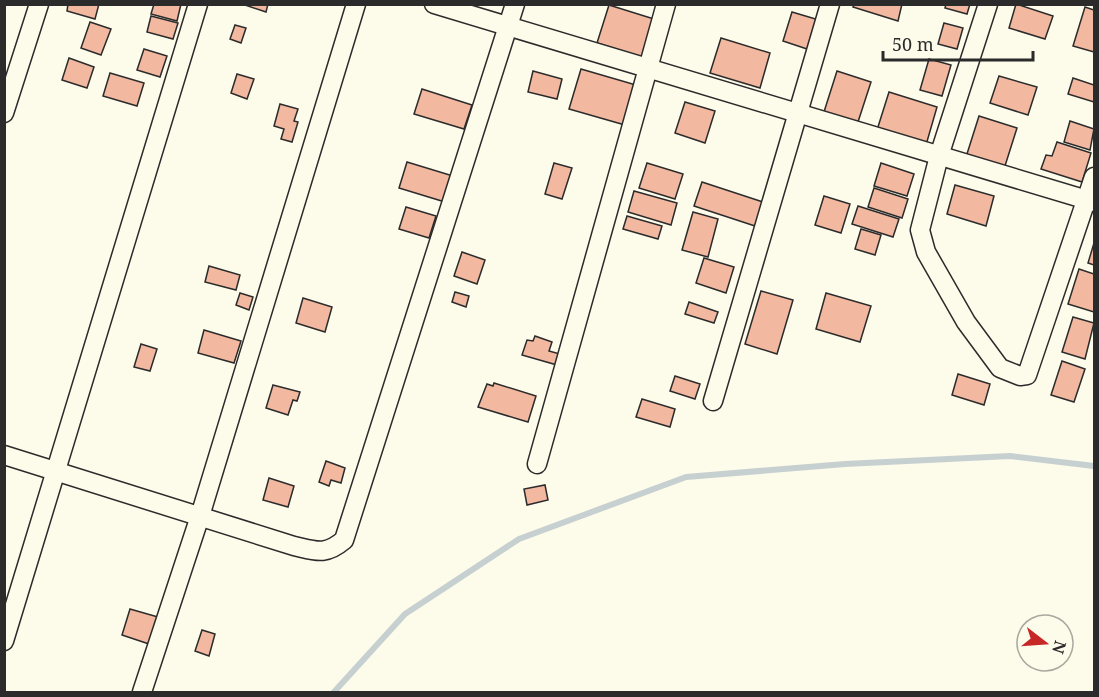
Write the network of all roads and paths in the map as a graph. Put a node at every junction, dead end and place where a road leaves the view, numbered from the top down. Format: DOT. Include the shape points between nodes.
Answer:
graph roads {
  1 [pos="39,4"];
  2 [pos="198,4"];
  3 [pos="356,4"];
  4 [pos="434,4"];
  5 [pos="515,4"];
  6 [pos="666,4"];
  7 [pos="830,4"];
  8 [pos="988,4"];
  9 [pos="508,27"];
  10 [pos="646,68"];
  11 [pos="797,111"];
  12 [pos="4,113"];
  13 [pos="939,156"];
  14 [pos="1095,177"];
  15 [pos="1091,201"];
  16 [pos="713,401"];
  17 [pos="4,455"];
  18 [pos="537,465"];
  19 [pos="57,470"];
  20 [pos="200,516"];
  21 [pos="4,641"];
  22 [pos="142,693"];
  1 -- 12 [label="street"];
  2 -- 19 [label="street"];
  3 -- 20 [label="street"];
  4 -- 9 [label="street"];
  5 -- 9 [label="street"];
  6 -- 10 [label="street"];
  7 -- 11 [label="street"];
  8 -- 13 [label="street"];
  9 -- 10 [label="street"];
  9 -- 20 [label="street" via="344,540 331,551 315,551"];
  10 -- 11 [label="street"];
  10 -- 18 [label="street"];
  11 -- 13 [label="street"];
  11 -- 16 [label="street"];
  13 -- 15 [label="street"];
  13 -- 15 [label="street" via="920,230 927,252 966,322 1000,368 1020,376 1027,375"];
  14 -- 15 [label="street"];
  17 -- 19 [label="street"];
  19 -- 20 [label="street"];
  19 -- 21 [label="street"];
  20 -- 22 [label="street"];
}
